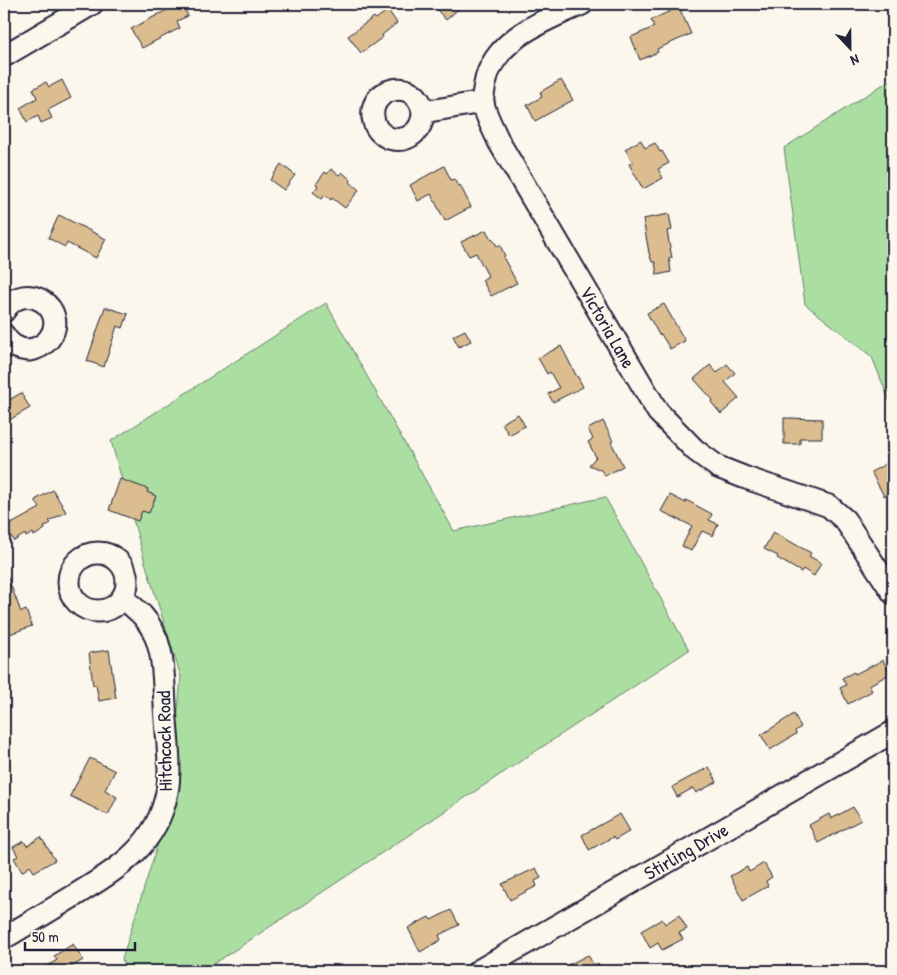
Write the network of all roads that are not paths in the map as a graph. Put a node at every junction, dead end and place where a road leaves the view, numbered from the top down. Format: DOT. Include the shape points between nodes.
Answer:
graph roads {
  1 [pos="92,4"];
  2 [pos="582,4"];
  3 [pos="4,56"];
  4 [pos="483,102"];
  5 [pos="423,112"];
  6 [pos="4,310"];
  7 [pos="4,337"];
  8 [pos="893,593"];
  9 [pos="122,598"];
  10 [pos="893,732"];
  11 [pos="4,938"];
  12 [pos="478,971"];
  1 -- 3 [label="street"];
  2 -- 4 [label="street, Victoria Lane" via="534,27 499,53 486,75"];
  4 -- 5 [label="street"];
  4 -- 8 [label="street, Victoria Lane" via="499,142 658,412 695,450 718,467 829,506 845,520"];
  6 -- 7 [label="street" via="15,299 32,296 46,304 54,320 50,337 37,348 25,350"];
  9 -- 11 [label="street, Hitchcock Road" via="149,623 162,656 169,769 162,813 152,832 121,865"];
  10 -- 12 [label="street, Stirling Drive"];
}
